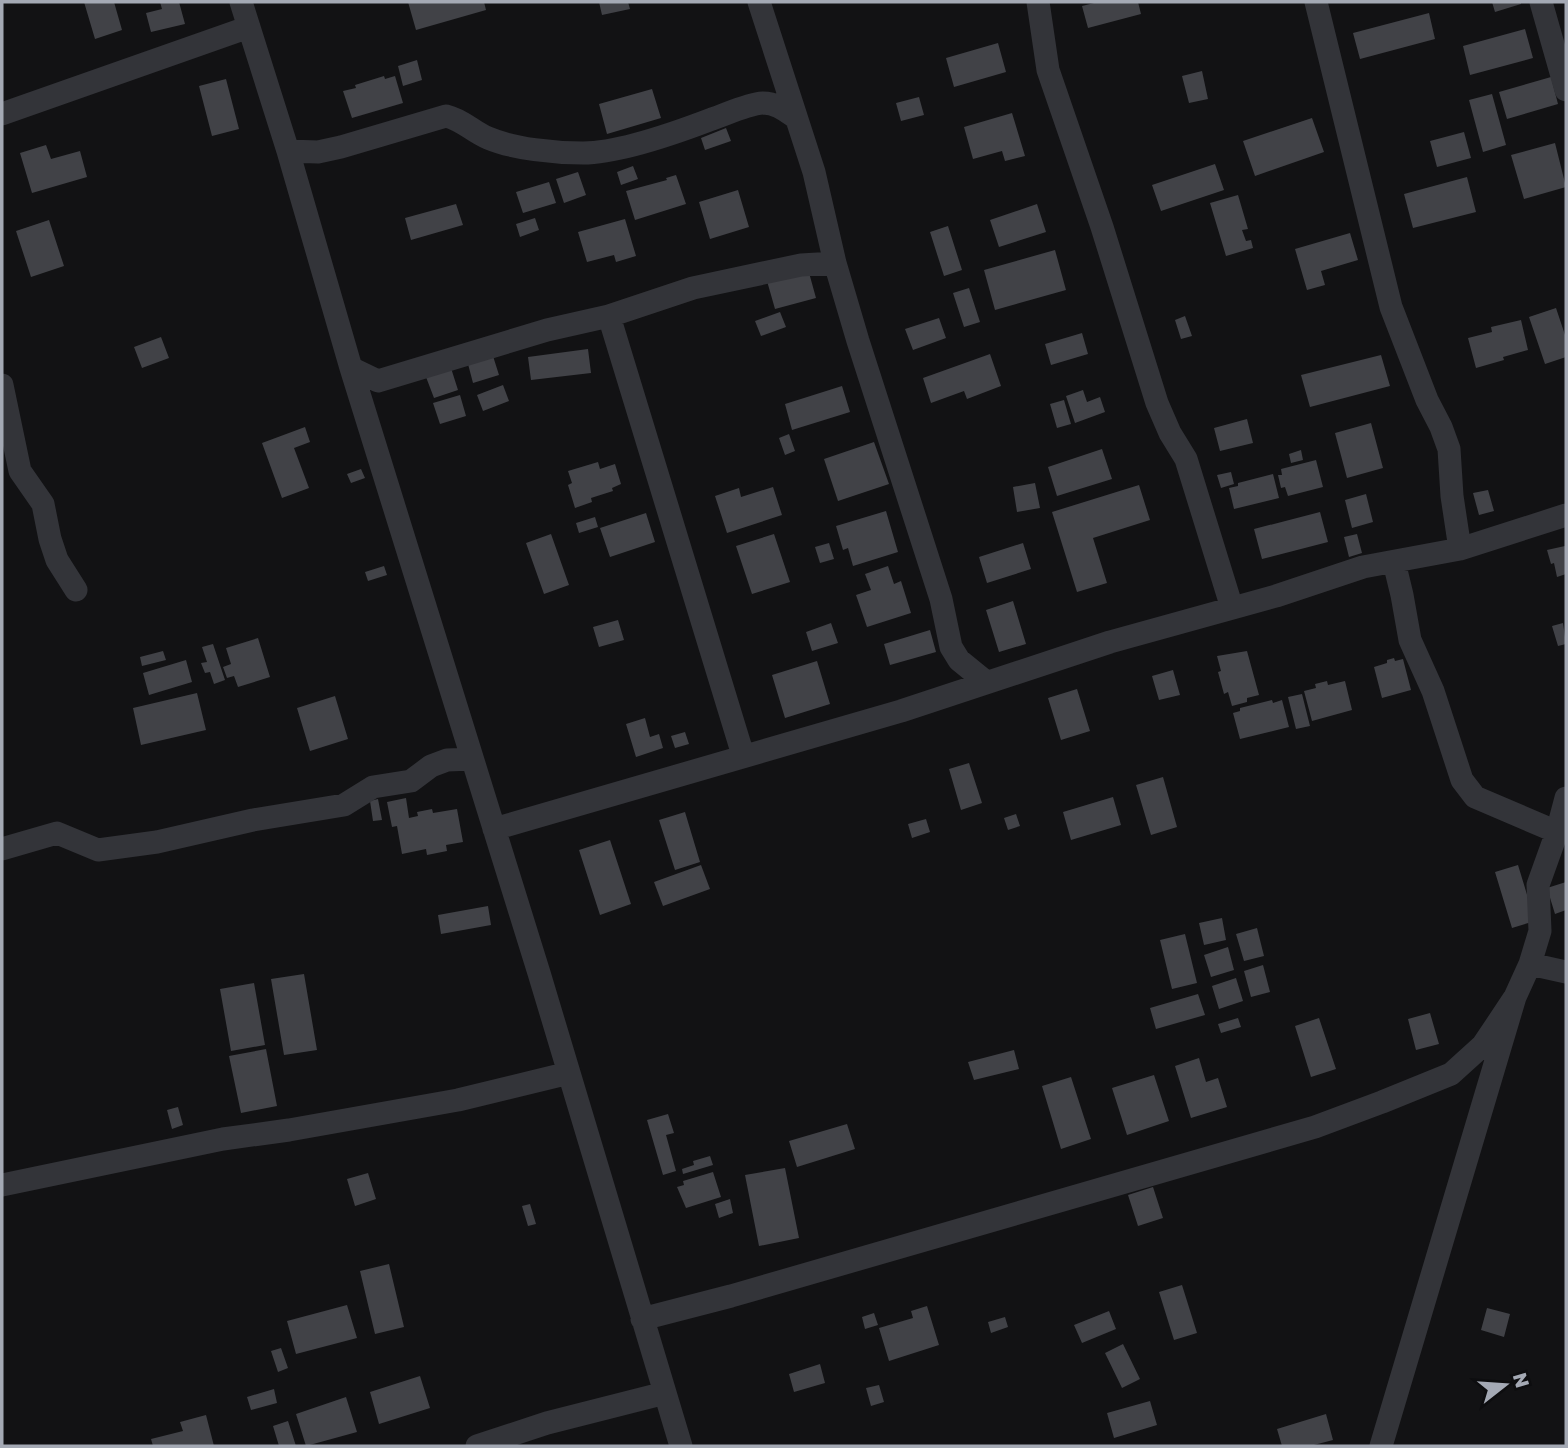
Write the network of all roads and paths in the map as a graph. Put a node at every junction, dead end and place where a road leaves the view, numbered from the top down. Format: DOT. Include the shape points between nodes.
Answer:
graph roads {
  1 [pos="241,2"];
  2 [pos="759,2"];
  3 [pos="1038,2"];
  4 [pos="1316,2"];
  5 [pos="1541,2"];
  6 [pos="249,27"];
  7 [pos="1566,90"];
  8 [pos="2,114"];
  9 [pos="796,118"];
  10 [pos="288,151"];
  11 [pos="835,263"];
  12 [pos="609,316"];
  13 [pos="351,368"];
  14 [pos="2,385"];
  15 [pos="1566,515"];
  16 [pos="1460,549"];
  17 [pos="1394,562"];
  18 [pos="76,590"];
  19 [pos="1232,608"];
  20 [pos="986,682"];
  21 [pos="743,755"];
  22 [pos="472,759"];
  23 [pos="1566,798"];
  24 [pos="494,829"];
  25 [pos="1558,832"];
  26 [pos="2,849"];
  27 [pos="1530,964"];
  28 [pos="1566,972"];
  29 [pos="1515,997"];
  30 [pos="569,1073"];
  31 [pos="2,1185"];
  32 [pos="642,1318"];
  33 [pos="665,1393"];
  34 [pos="477,1446"];
  35 [pos="681,1446"];
  36 [pos="1381,1446"];
  1 -- 6 [label="street"];
  2 -- 9 [label="street"];
  3 -- 19 [label="street" via="1048,70 1157,403 1186,459"];
  4 -- 16 [label="street" via="1391,307 1449,449"];
  5 -- 7 [label="street"];
  6 -- 8 [label="street"];
  6 -- 10 [label="street"];
  9 -- 10 [label="street" via="778,105 762,103 687,129 605,152 585,153 555,152 487,138 463,121 446,116 341,147"];
  9 -- 11 [label="street"];
  10 -- 13 [label="street"];
  11 -- 12 [label="street" via="800,265 693,288"];
  11 -- 20 [label="street" via="941,599 951,647 959,660"];
  12 -- 13 [label="street" via="378,381"];
  12 -- 21 [label="street"];
  13 -- 22 [label="street"];
  14 -- 18 [label="street" via="20,471 43,504 57,560"];
  15 -- 16 [label="street"];
  16 -- 17 [label="street"];
  17 -- 19 [label="street" via="1363,567"];
  17 -- 25 [label="street" via="1410,640 1433,691 1462,780 1475,797"];
  19 -- 20 [label="street"];
  20 -- 21 [label="street"];
  21 -- 24 [label="street"];
  22 -- 24 [label="street"];
  22 -- 26 [label="street" via="447,760 411,781 373,787 344,805 157,842 98,850 57,833"];
  23 -- 25 [label="street"];
  24 -- 30 [label="street"];
  25 -- 27 [label="street" via="1538,885 1540,931"];
  27 -- 28 [label="street"];
  27 -- 29 [label="street"];
  29 -- 32 [label="street" via="1483,1045 1451,1074 1315,1127"];
  29 -- 36 [label="street"];
  30 -- 31 [label="street" via="409,1110 209,1141"];
  30 -- 32 [label="street"];
  32 -- 33 [label="street"];
  33 -- 34 [label="street"];
  33 -- 35 [label="street"];
}
